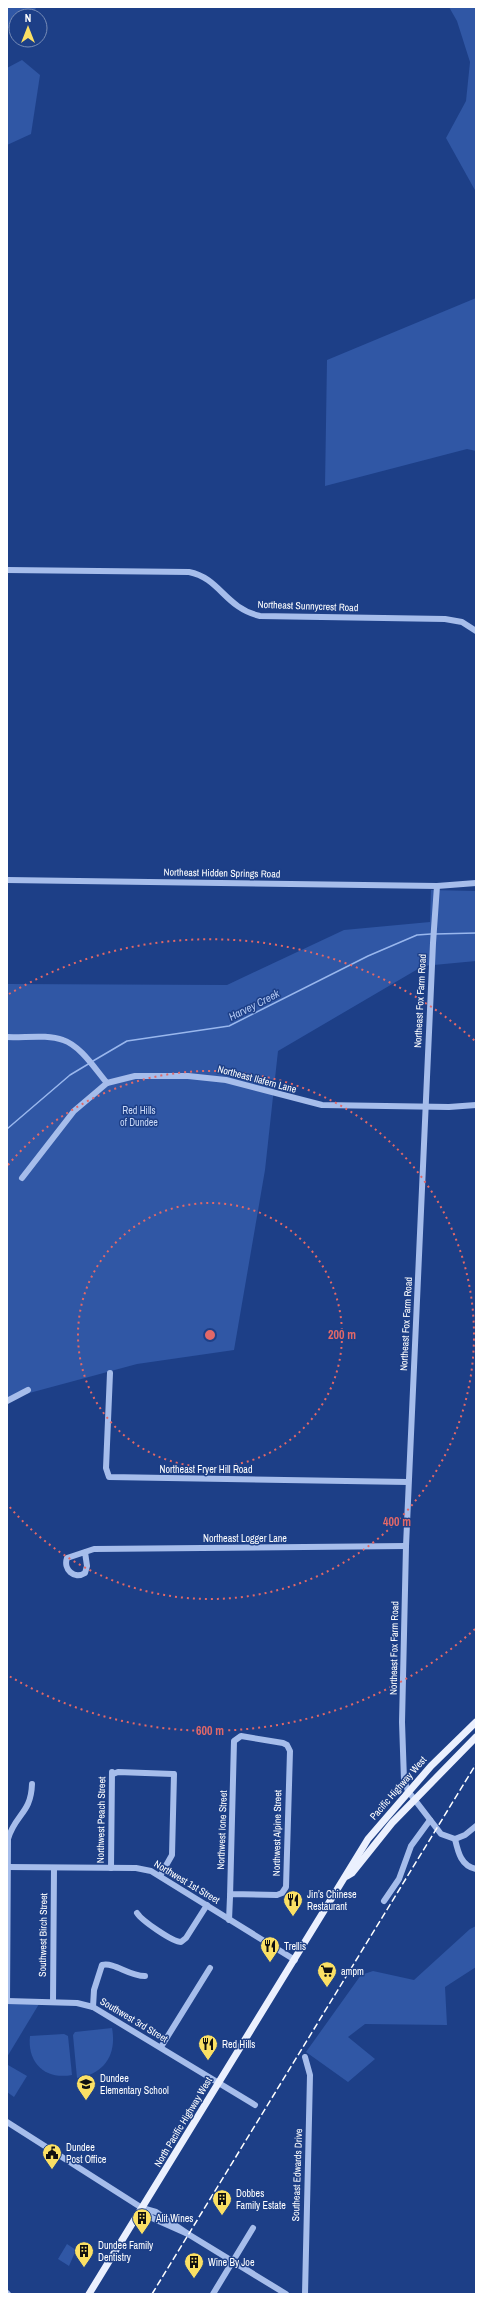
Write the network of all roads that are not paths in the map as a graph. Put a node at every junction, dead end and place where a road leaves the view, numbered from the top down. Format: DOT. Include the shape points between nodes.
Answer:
graph roads {
  1 [pos="7,570"];
  2 [pos="476,631"];
  3 [pos="7,880"];
  4 [pos="476,883"];
  5 [pos="437,886"];
  6 [pos="7,1037"];
  7 [pos="107,1083"];
  8 [pos="425,1105"];
  9 [pos="476,1105"];
  10 [pos="22,1178"];
  11 [pos="110,1373"];
  12 [pos="28,1390"];
  13 [pos="7,1401"];
  14 [pos="408,1482"];
  15 [pos="406,1546"];
  16 [pos="85,1552"];
  17 [pos="476,1722"];
  18 [pos="476,1737"];
  19 [pos="287,1745"];
  20 [pos="32,1784"];
  21 [pos="408,1791"];
  22 [pos="414,1800"];
  23 [pos="430,1820"];
  24 [pos="476,1826"];
  25 [pos="455,1839"];
  26 [pos="7,1868"];
  27 [pos="54,1868"];
  28 [pos="111,1868"];
  29 [pos="476,1868"];
  30 [pos="160,1876"];
  31 [pos="347,1876"];
  32 [pos="230,1894"];
  33 [pos="384,1901"];
  34 [pos="207,1905"];
  35 [pos="137,1913"];
  36 [pos="229,1920"];
  37 [pos="294,1960"];
  38 [pos="210,1968"];
  39 [pos="145,1976"];
  40 [pos="7,2001"];
  41 [pos="52,2002"];
  42 [pos="93,2007"];
  43 [pos="161,2047"];
  44 [pos="306,2058"];
  45 [pos="219,2083"];
  46 [pos="255,2105"];
  47 [pos="7,2122"];
  48 [pos="142,2208"];
  49 [pos="253,2228"];
  50 [pos="233,2262"];
  51 [pos="276,2292"];
  52 [pos="89,2294"];
  53 [pos="213,2294"];
  54 [pos="286,2294"];
  55 [pos="305,2294"];
  1 -- 2 [label="street, Northeast Sunnycrest Road" via="188,572 211,582 235,606 260,616 445,619 462,622"];
  3 -- 5 [label="street, Northeast Hidden Springs Road"];
  4 -- 5 [label="street"];
  5 -- 8 [label="street, Northeast Fox Farm Road"];
  6 -- 7 [label="street" via="54,1038 69,1043"];
  7 -- 8 [label="street, Northeast Ilafern Lane" via="135,1076 200,1077 226,1080 315,1104"];
  7 -- 10 [label="street" via="70,1116"];
  8 -- 9 [label="street, Northeast Ilafern Lane"];
  8 -- 14 [label="street, Northeast Fox Farm Road"];
  11 -- 14 [label="street, Northeast Fryer Hill Road" via="106,1468 109,1477"];
  12 -- 13 [label="street"];
  14 -- 15 [label="street, Northeast Fox Farm Road"];
  15 -- 16 [label="street, Northeast Logger Lane" via="108,1549"];
  15 -- 21 [label="street, Northeast Fox Farm Road" via="402,1722 404,1780"];
  17 -- 21 [label="main road, Pacific Highway West"];
  18 -- 22 [label="main road, Pacific Highway West"];
  19 -- 32 [label="street, Northwest Alpine Street" via="290,1751 286,1887 277,1895"];
  19 -- 32 [label="street, Northwest Ione Street" via="248,1736 241,1736 234,1741"];
  20 -- 26 [label="street" via="30,1802 10,1831"];
  21 -- 22 [label="street, Northeast Fox Farm Road"];
  21 -- 31 [label="main road, Pacific Highway West" via="368,1839 348,1870"];
  22 -- 23 [label="street, Northeast Fox Farm Road"];
  22 -- 31 [label="main road, Pacific Highway West"];
  23 -- 25 [label="street, Northeast Fox Farm Road" via="441,1834"];
  23 -- 33 [label="street" via="411,1846 399,1879"];
  24 -- 25 [label="street"];
  25 -- 29 [label="street" via="464,1863"];
  26 -- 27 [label="street, Northwest 1st Street"];
  26 -- 40 [label="street"];
  27 -- 28 [label="street, Northwest 1st Street"];
  27 -- 41 [label="street, Southwest Birch Street"];
  28 -- 30 [label="street, Northwest 1st Street" via="144,1869"];
  28 -- 30 [label="street, Northwest Peach Street" via="113,1773 174,1774 172,1855"];
  30 -- 34 [label="street, Northwest 1st Street"];
  31 -- 37 [label="main road, Pacific Highway West"];
  32 -- 36 [label="street, Northwest Ione Street"];
  34 -- 35 [label="street" via="181,1942 142,1920"];
  34 -- 36 [label="street, Northwest 1st Street"];
  36 -- 37 [label="street, Northwest 1st Street"];
  37 -- 45 [label="main road, North Pacific Highway West"];
  38 -- 43 [label="street"];
  39 -- 42 [label="street" via="130,1975 112,1965 102,1965 94,1990"];
  40 -- 41 [label="street, Southwest 3rd Street"];
  41 -- 42 [label="street, Southwest 3rd Street" via="77,2003"];
  42 -- 43 [label="street, Southwest 3rd Street"];
  43 -- 45 [label="street, Southwest 3rd Street"];
  44 -- 55 [label="street, Southeast Edwards Drive" via="310,2075"];
  45 -- 46 [label="street, Southwest 3rd Street"];
  45 -- 48 [label="main road, North Pacific Highway West"];
  47 -- 48 [label="street"];
  48 -- 50 [label="street" via="152,2218 188,2234"];
  48 -- 52 [label="main road, North Pacific Highway West"];
  49 -- 50 [label="street"];
  50 -- 51 [label="street"];
  50 -- 53 [label="street"];
  51 -- 54 [label="street"];
}
